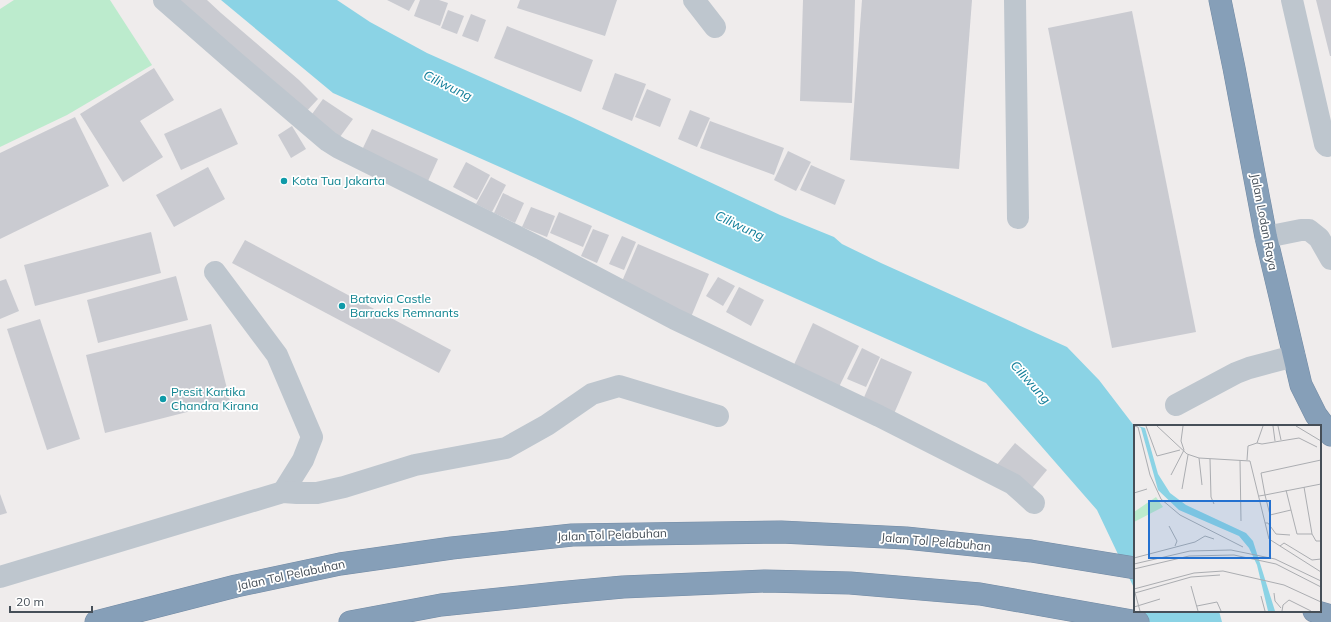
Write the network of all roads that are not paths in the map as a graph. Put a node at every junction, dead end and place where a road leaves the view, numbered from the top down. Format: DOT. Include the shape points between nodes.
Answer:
graph roads {
  1 [pos="164,0"];
  2 [pos="694,0"];
  3 [pos="1015,0"];
  4 [pos="1220,0"];
  5 [pos="1292,0"];
  6 [pos="715,27"];
  7 [pos="1331,145"];
  8 [pos="1018,218"];
  9 [pos="1266,237"];
  10 [pos="1331,259"];
  11 [pos="216,272"];
  12 [pos="1294,356"];
  13 [pos="1176,405"];
  14 [pos="718,416"];
  15 [pos="1331,435"];
  16 [pos="283,492"];
  17 [pos="1034,504"];
  18 [pos="1134,568"];
  19 [pos="0,577"];
  20 [pos="1317,612"];
  21 [pos="1331,616"];
  22 [pos="96,622"];
  23 [pos="350,622"];
  24 [pos="1138,622"];
  1 -- 17 [label="street" via="246,72 339,148 542,249 675,319 879,416 1013,484"];
  2 -- 6 [label="street"];
  3 -- 8 [label="street"];
  4 -- 9 [label="highway, Jalan Lodan Raya"];
  5 -- 7 [label="street" via="1325,144"];
  9 -- 10 [label="street" via="1309,230 1319,238"];
  9 -- 12 [label="highway, Jalan Lodan Raya"];
  11 -- 16 [label="street" via="276,355 312,437 303,460"];
  12 -- 13 [label="street" via="1243,371"];
  12 -- 15 [label="highway, Jalan Lodan Raya" via="1301,385 1316,415"];
  14 -- 16 [label="street" via="618,386 592,394 547,425 506,448 414,465 317,493"];
  16 -- 19 [label="street"];
  18 -- 22 [label="highway, Jalan Tol Pelabuhan" via="1031,551 906,538 781,532 572,535 340,564 236,586"];
  20 -- 21 [label="highway"];
  23 -- 24 [label="highway" via="441,604 623,587 765,581 850,583 980,594"];
}
